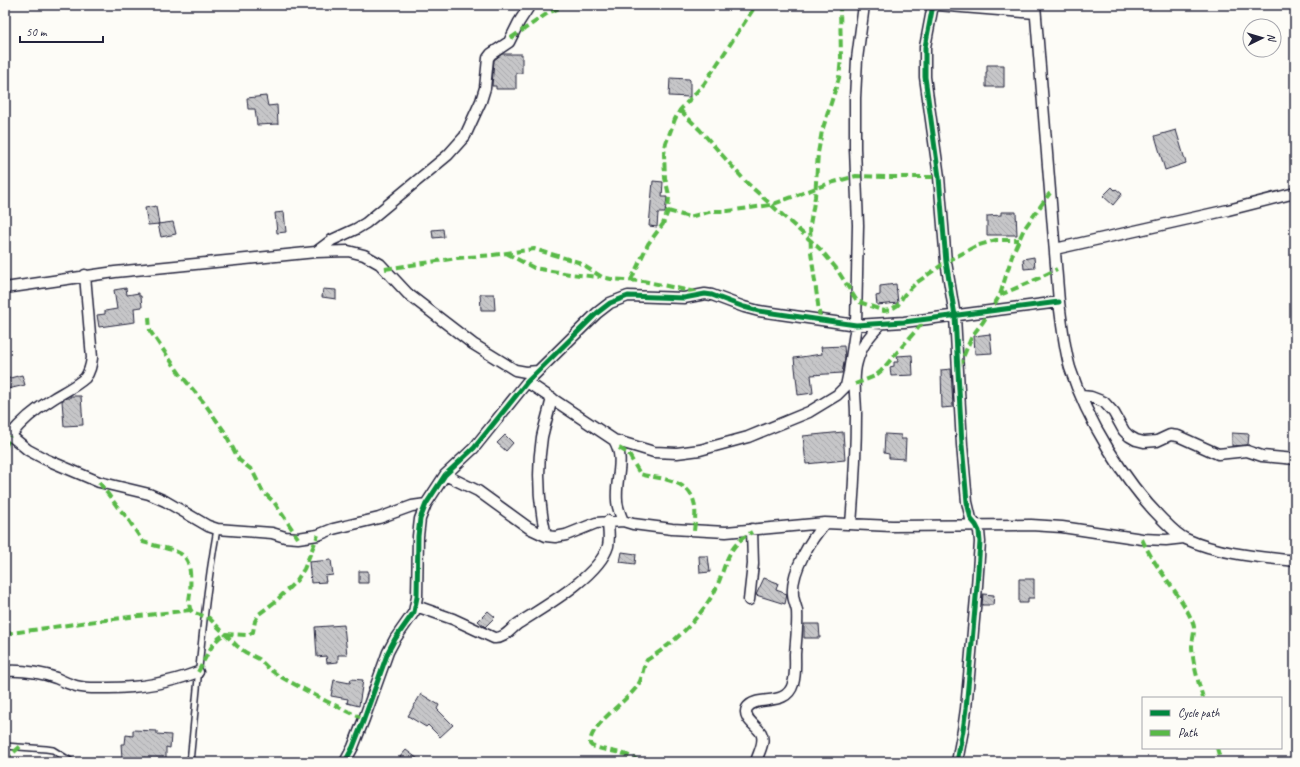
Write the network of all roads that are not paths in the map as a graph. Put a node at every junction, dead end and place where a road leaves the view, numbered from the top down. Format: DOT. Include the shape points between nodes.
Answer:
graph roads {
  1 [pos="530,5"];
  2 [pos="864,5"];
  3 [pos="933,5"];
  4 [pos="937,5"];
  5 [pos="1035,9"];
  6 [pos="1295,193"];
  7 [pos="1055,249"];
  8 [pos="316,252"];
  9 [pos="85,275"];
  10 [pos="5,288"];
  11 [pos="1059,302"];
  12 [pos="955,316"];
  13 [pos="881,324"];
  14 [pos="856,325"];
  15 [pos="538,371"];
  16 [pos="527,382"];
  17 [pos="1082,396"];
  18 [pos="552,398"];
  19 [pos="8,434"];
  20 [pos="614,440"];
  21 [pos="1295,459"];
  22 [pos="445,475"];
  23 [pos="426,504"];
  24 [pos="608,521"];
  25 [pos="623,521"];
  26 [pos="825,523"];
  27 [pos="851,524"];
  28 [pos="976,525"];
  29 [pos="217,529"];
  30 [pos="752,530"];
  31 [pos="546,536"];
  32 [pos="1184,538"];
  33 [pos="1295,561"];
  34 [pos="749,600"];
  35 [pos="416,606"];
  36 [pos="5,671"];
  37 [pos="198,672"];
  38 [pos="5,746"];
  39 [pos="60,754"];
  40 [pos="58,762"];
  41 [pos="72,762"];
  42 [pos="190,762"];
  43 [pos="345,762"];
  44 [pos="756,762"];
  45 [pos="957,762"];
  1 -- 8 [label="street" via="508,42 488,58 481,101 465,136 456,147 366,223 332,240"];
  2 -- 14 [label="street" via="855,98 858,225"];
  3 -- 12 [label="street" via="925,46 925,78 939,177 946,262"];
  4 -- 5 [label="street"];
  5 -- 7 [label="street"];
  6 -- 7 [label="street"];
  7 -- 11 [label="street"];
  8 -- 9 [label="street"];
  8 -- 15 [label="street" via="348,251 364,255 380,264 408,294 473,344 515,370"];
  9 -- 10 [label="street"];
  9 -- 19 [label="street" via="92,358 90,370 75,385 32,412"];
  11 -- 12 [label="street"];
  11 -- 17 [label="street" via="1070,367"];
  12 -- 13 [label="street"];
  12 -- 28 [label="street" via="966,491 969,515"];
  13 -- 14 [label="street"];
  13 -- 27 [label="street" via="864,342 856,363"];
  14 -- 15 [label="street" via="752,309 705,294 684,298 628,296 610,303 597,313"];
  14 -- 20 [label="street" via="846,386 837,395 809,412 748,437 700,450 654,452"];
  15 -- 16 [label="street"];
  16 -- 18 [label="street"];
  16 -- 22 [label="street" via="474,448"];
  17 -- 21 [label="street" via="1104,402 1124,431 1136,440 1157,441 1170,435 1178,436 1218,454 1247,451 1262,456"];
  17 -- 32 [label="street" via="1106,444 1133,486 1157,514"];
  18 -- 20 [label="street"];
  18 -- 31 [label="street" via="540,458 541,509"];
  19 -- 29 [label="street" via="28,450 84,476 148,494"];
  20 -- 25 [label="street" via="620,456 616,499"];
  22 -- 23 [label="street"];
  22 -- 31 [label="street" via="478,491 529,528"];
  23 -- 29 [label="street" via="318,535 298,538 272,533"];
  23 -- 35 [label="street" via="420,519 418,536"];
  24 -- 25 [label="street"];
  24 -- 31 [label="street" via="566,535"];
  24 -- 35 [label="street" via="608,546 590,572 498,639"];
  25 -- 30 [label="street" via="694,531"];
  26 -- 27 [label="street"];
  26 -- 30 [label="street"];
  26 -- 44 [label="street" via="808,546 793,586 797,625 795,674 791,691 783,697 754,703 746,710 748,718 761,734 762,746"];
  27 -- 28 [label="street"];
  28 -- 32 [label="street" via="1062,527 1142,539"];
  28 -- 45 [label="street" via="980,542 977,586 964,730"];
  29 -- 37 [label="lane"];
  30 -- 34 [label="street"];
  32 -- 33 [label="street" via="1229,551"];
  35 -- 43 [label="street" via="388,652"];
  36 -- 37 [label="street" via="27,671 74,686 94,688 151,685"];
  37 -- 42 [label="lane"];
  38 -- 39 [label="lane" via="46,748"];
  39 -- 40 [label="lane"];
  39 -- 41 [label="lane"];
}
